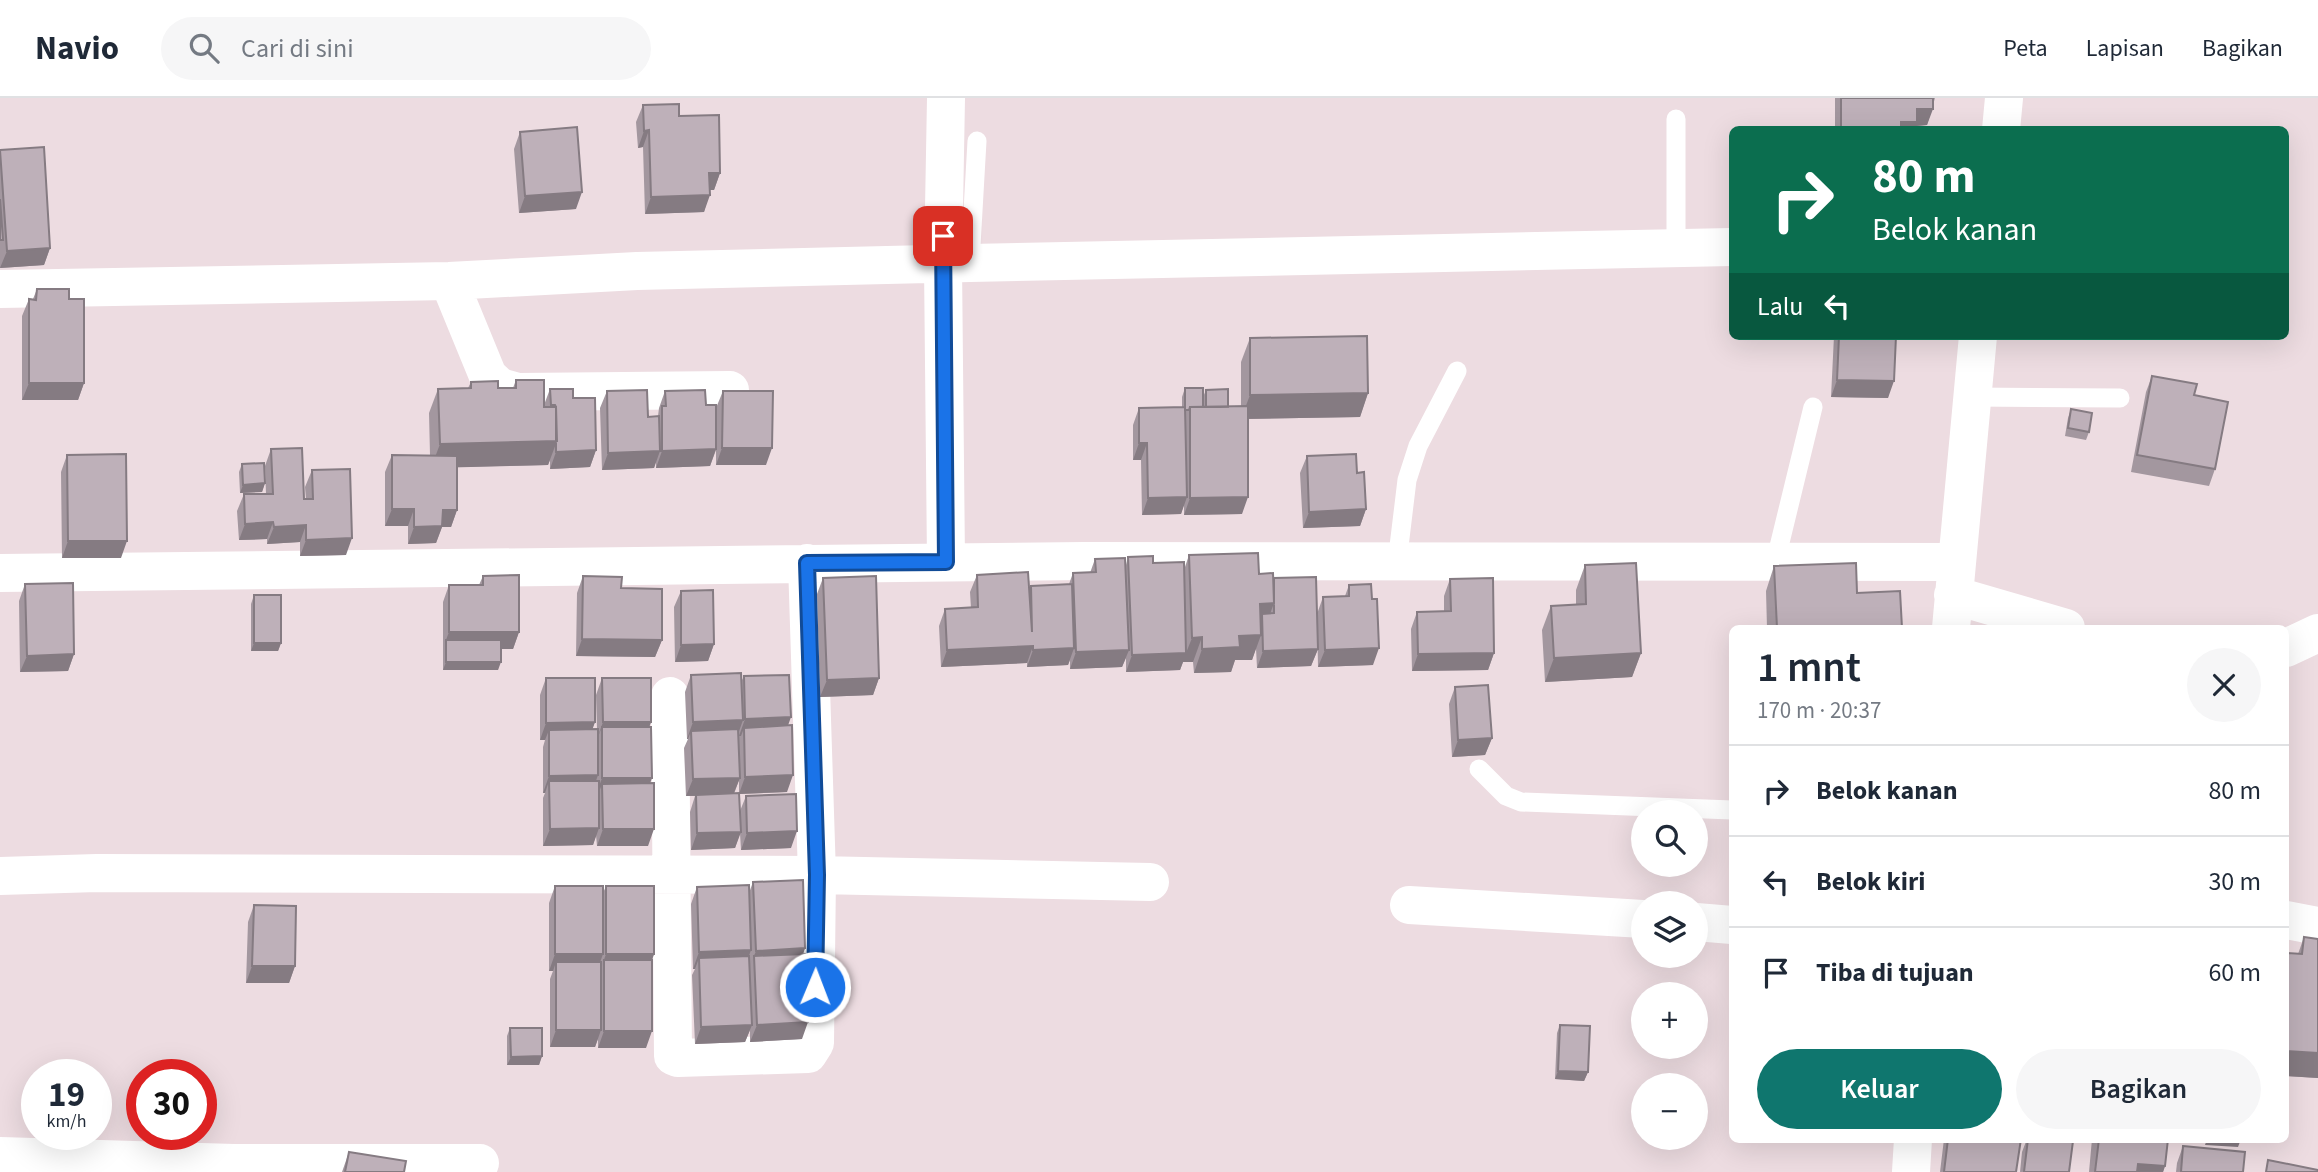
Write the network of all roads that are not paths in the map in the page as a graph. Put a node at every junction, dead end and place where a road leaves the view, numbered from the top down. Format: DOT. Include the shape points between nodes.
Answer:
graph roads {
  1 [pos="946,98"];
  2 [pos="2004,98"];
  3 [pos="1676,119"];
  4 [pos="2001,126"];
  5 [pos="977,141"];
  6 [pos="1729,247"];
  7 [pos="1676,249"];
  8 [pos="956,263"];
  9 [pos="449,281"];
  10 [pos="0,289"];
  11 [pos="1978,340"];
  12 [pos="1457,371"];
  13 [pos="730,390"];
  14 [pos="1972,397"];
  15 [pos="2120,398"];
  16 [pos="1813,407"];
  17 [pos="946,562"];
  18 [pos="1775,562"];
  19 [pos="807,563"];
  20 [pos="1397,563"];
  21 [pos="0,572"];
  22 [pos="1953,595"];
  23 [pos="2056,625"];
  24 [pos="2318,633"];
  25 [pos="2289,647"];
  26 [pos="670,696"];
  27 [pos="1479,769"];
  28 [pos="1729,810"];
  29 [pos="817,875"];
  30 [pos="0,876"];
  31 [pos="670,876"];
  32 [pos="1150,882"];
  33 [pos="1409,905"];
  34 [pos="1631,918"];
  35 [pos="2289,921"];
  36 [pos="1708,923"];
  37 [pos="1729,925"];
  38 [pos="2318,926"];
  39 [pos="1913,1143"];
  40 [pos="0,1156"];
  41 [pos="480,1163"];
  42 [pos="1911,1172"];
  1 -- 8 [label="street"];
  2 -- 4 [label="street"];
  3 -- 7 [label="lane"];
  5 -- 8 [label="lane"];
  6 -- 7 [label="street"];
  7 -- 8 [label="street"];
  8 -- 9 [label="street"];
  8 -- 17 [label="street"];
  9 -- 10 [label="street"];
  9 -- 13 [label="street" via="488,376 500,387 518,392"];
  11 -- 14 [label="street"];
  12 -- 20 [label="lane" via="1418,446 1407,480"];
  14 -- 15 [label="lane"];
  14 -- 22 [label="street"];
  16 -- 18 [label="lane"];
  17 -- 19 [label="street"];
  17 -- 20 [label="street"];
  18 -- 20 [label="street"];
  18 -- 22 [label="street"];
  19 -- 21 [label="street"];
  19 -- 29 [label="street"];
  22 -- 23 [label="street"];
  24 -- 25 [label="street"];
  26 -- 31 [label="street"];
  27 -- 28 [label="lane" via="1506,796 1521,803"];
  29 -- 31 [label="street"];
  29 -- 31 [label="street" via="812,1051 800,1056 678,1058 672,1050"];
  29 -- 32 [label="street"];
  30 -- 31 [label="street"];
  33 -- 34 [label="street"];
  35 -- 38 [label="street"];
  36 -- 37 [label="street"];
  39 -- 42 [label="street"];
  40 -- 41 [label="street" via="234,1163"];
}
